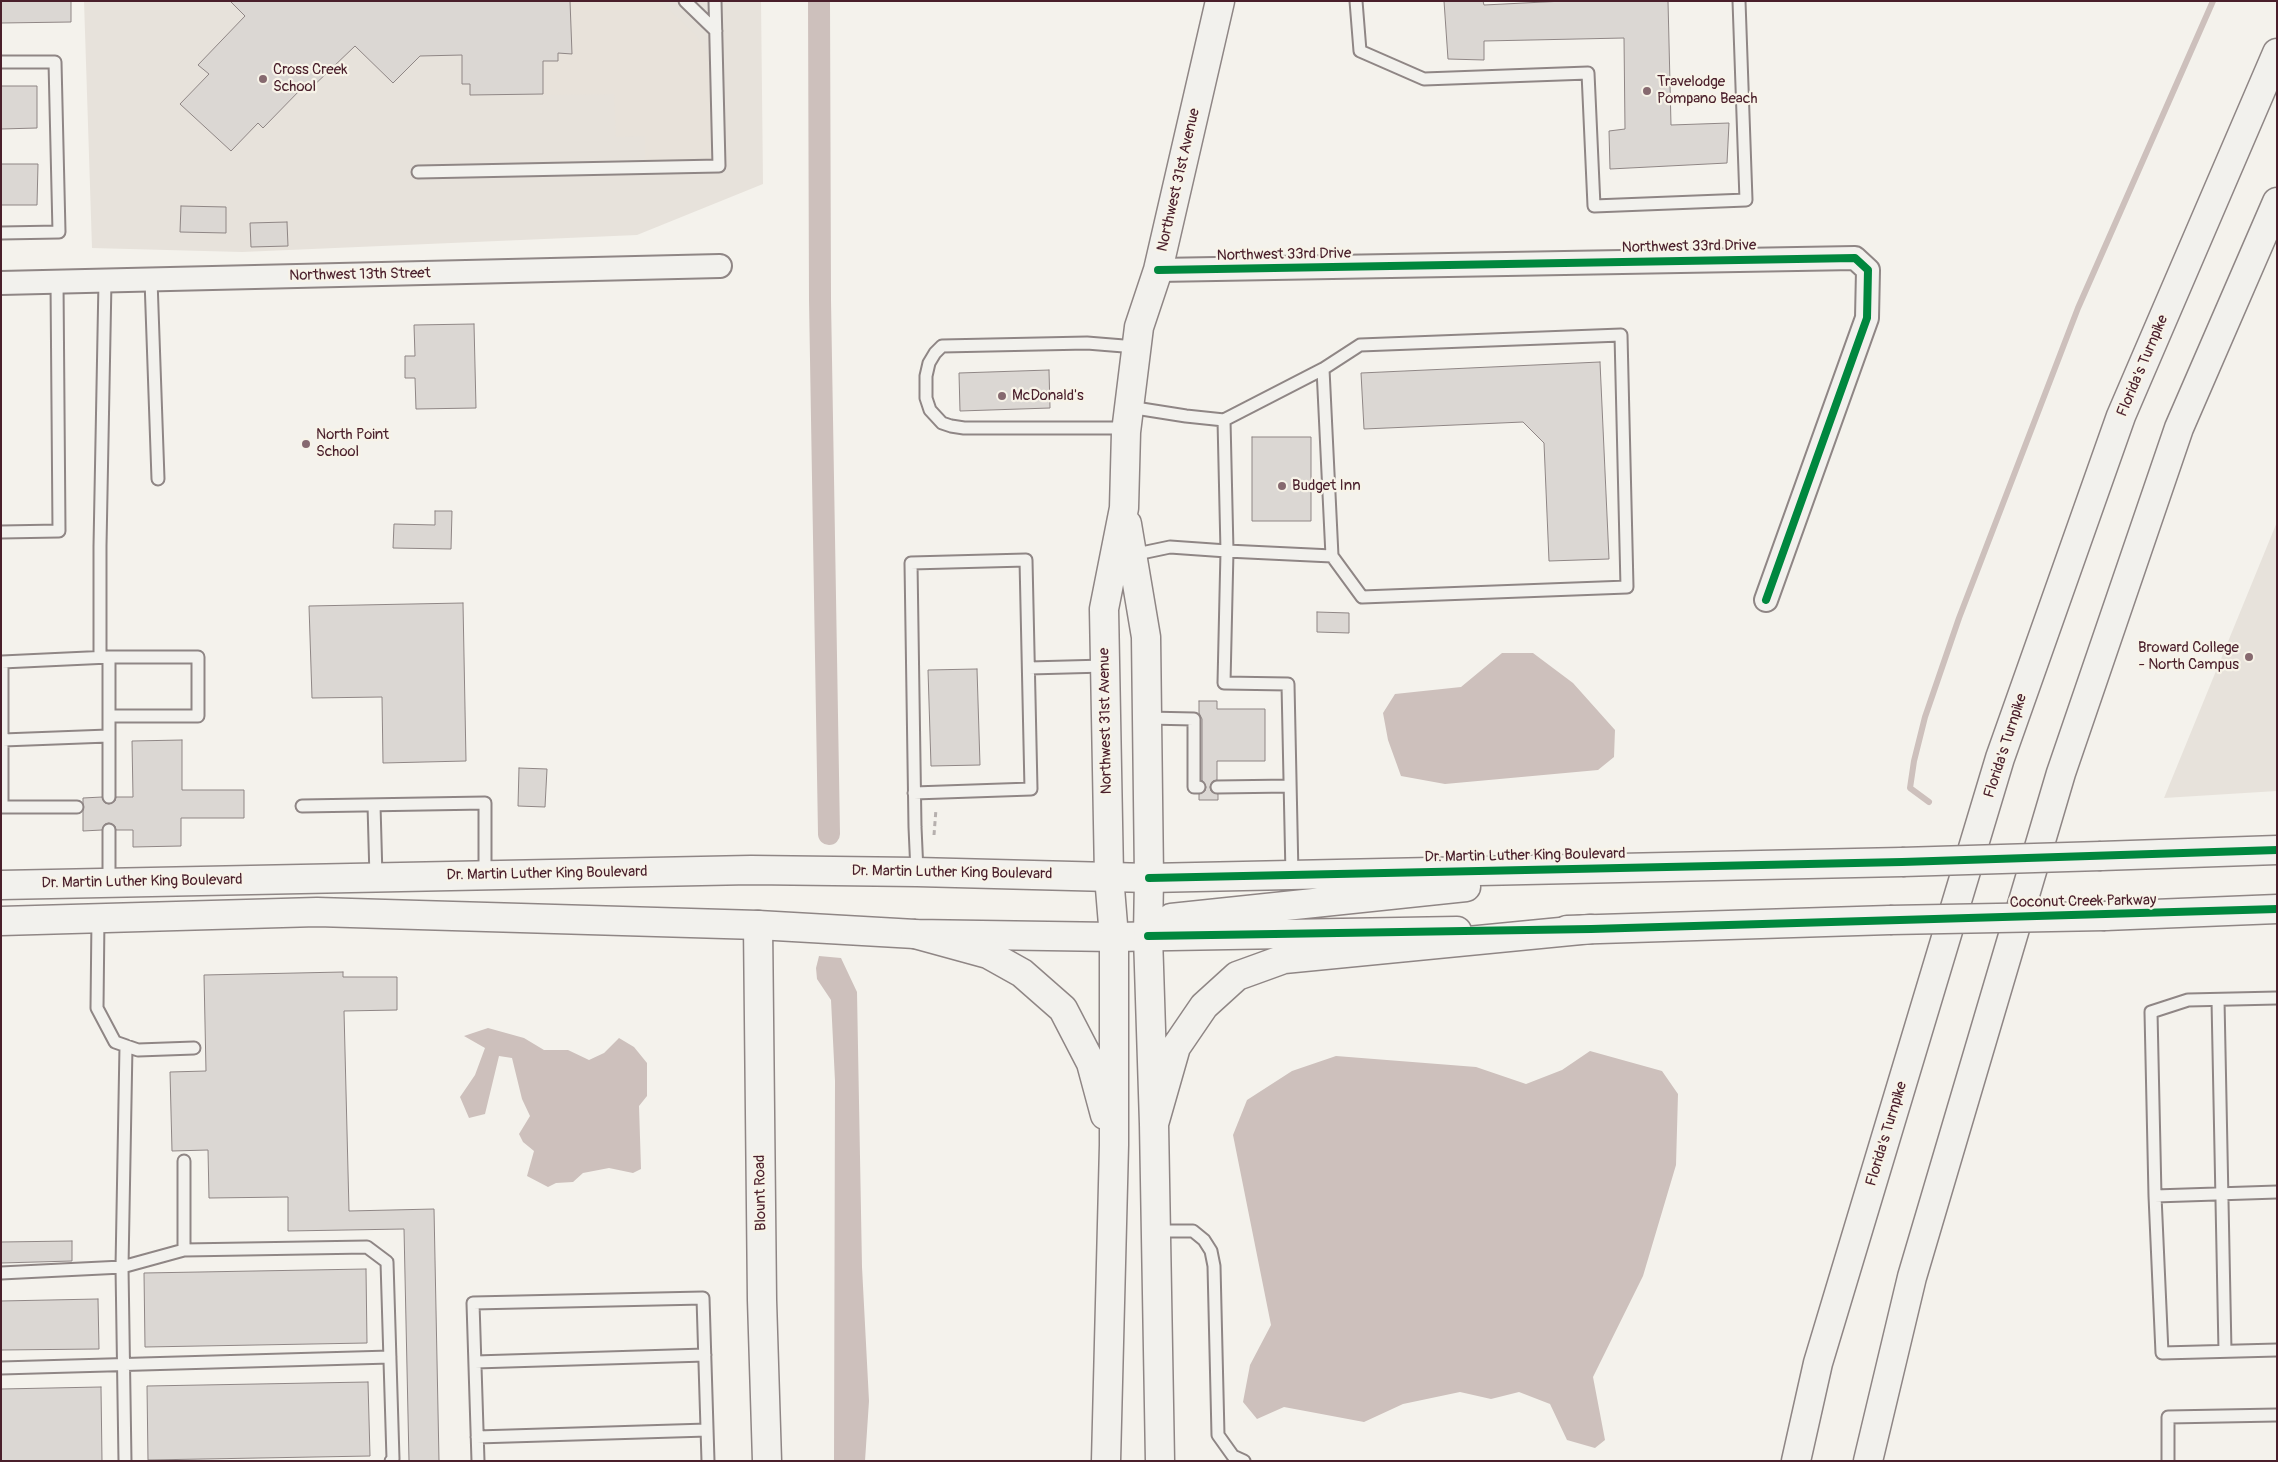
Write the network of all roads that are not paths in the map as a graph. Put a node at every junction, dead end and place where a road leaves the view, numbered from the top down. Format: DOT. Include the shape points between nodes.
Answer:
graph roads {
  1 [pos="685,1"];
  2 [pos="715,1"];
  3 [pos="1220,1"];
  4 [pos="1356,1"];
  5 [pos="1739,1"];
  6 [pos="716,31"];
  7 [pos="2277,53"];
  8 [pos="1,62"];
  9 [pos="418,172"];
  10 [pos="2277,202"];
  11 [pos="1,233"];
  12 [pos="720,266"];
  13 [pos="1158,270"];
  14 [pos="151,280"];
  15 [pos="105,281"];
  16 [pos="57,282"];
  17 [pos="1,283"];
  18 [pos="1136,347"];
  19 [pos="1323,369"];
  20 [pos="1128,417"];
  21 [pos="1224,420"];
  22 [pos="158,479"];
  23 [pos="1124,508"];
  24 [pos="1,532"];
  25 [pos="1227,551"];
  26 [pos="1132,555"];
  27 [pos="1332,556"];
  28 [pos="1766,600"];
  29 [pos="105,657"];
  30 [pos="2,662"];
  31 [pos="1105,666"];
  32 [pos="1029,668"];
  33 [pos="109,716"];
  34 [pos="1147,718"];
  35 [pos="108,736"];
  36 [pos="3,740"];
  37 [pos="1290,786"];
  38 [pos="1199,787"];
  39 [pos="1217,787"];
  40 [pos="914,793"];
  41 [pos="109,797"];
  42 [pos="374,805"];
  43 [pos="77,806"];
  44 [pos="302,806"];
  45 [pos="109,830"];
  46 [pos="2277,850"];
  47 [pos="1523,870"];
  48 [pos="917,872"];
  49 [pos="485,875"];
  50 [pos="1292,875"];
  51 [pos="1109,876"];
  52 [pos="376,877"];
  53 [pos="1149,878"];
  54 [pos="249,880"];
  55 [pos="109,882"];
  56 [pos="1,885"];
  57 [pos="2277,909"];
  58 [pos="1,910"];
  59 [pos="98,918"];
  60 [pos="1,921"];
  61 [pos="758,925"];
  62 [pos="1591,929"];
  63 [pos="915,934"];
  64 [pos="1148,936"];
  65 [pos="1114,937"];
  66 [pos="2277,998"];
  67 [pos="2218,1000"];
  68 [pos="126,1046"];
  69 [pos="194,1048"];
  70 [pos="1154,1124"];
  71 [pos="1114,1145"];
  72 [pos="184,1161"];
  73 [pos="2277,1192"];
  74 [pos="2222,1194"];
  75 [pos="2155,1196"];
  76 [pos="1156,1231"];
  77 [pos="184,1250"];
  78 [pos="122,1267"];
  79 [pos="1,1273"];
  80 [pos="2277,1350"];
  81 [pos="2225,1351"];
  82 [pos="705,1355"];
  83 [pos="390,1358"];
  84 [pos="475,1362"];
  85 [pos="124,1366"];
  86 [pos="1,1368"];
  87 [pos="2277,1415"];
  88 [pos="707,1430"];
  89 [pos="477,1437"];
  90 [pos="125,1461"];
  91 [pos="391,1461"];
  92 [pos="478,1461"];
  93 [pos="708,1461"];
  94 [pos="767,1461"];
  95 [pos="1106,1461"];
  96 [pos="1160,1461"];
  97 [pos="1244,1461"];
  98 [pos="1796,1461"];
  99 [pos="1868,1461"];
  100 [pos="2168,1461"];
  1 -- 6 [label="lane"];
  2 -- 6 [label="lane"];
  3 -- 13 [label="main road, Northwest 31st Avenue"];
  4 -- 5 [label="lane" via="1360,50 1424,79 1588,73 1594,206 1746,200"];
  6 -- 9 [label="lane" via="719,166"];
  7 -- 98 [label="main road, Florida's Turnpike" via="2121,416 2000,758 1818,1363"];
  8 -- 11 [label="lane" via="56,62 59,232"];
  10 -- 99 [label="main road" via="2179,428 2061,773 1912,1277"];
  12 -- 14 [label="street, Northwest 13th Street"];
  13 -- 18 [label="main road, Northwest 31st Avenue" via="1139,327"];
  13 -- 28 [label="street, Northwest 33rd Drive" via="1856,258 1868,270 1867,318"];
  14 -- 15 [label="street, Northwest 13th Street"];
  14 -- 22 [label="lane"];
  15 -- 16 [label="street, Northwest 13th Street"];
  15 -- 29 [label="lane" via="100,536"];
  16 -- 17 [label="street, Northwest 13th Street"];
  16 -- 24 [label="lane" via="59,531"];
  18 -- 20 [label="main road, Northwest 31st Avenue"];
  18 -- 20 [label="lane" via="1087,343 942,346 932,358 926,376 926,398 930,410 942,423 951,426 964,428"];
  19 -- 21 [label="lane"];
  19 -- 27 [label="lane"];
  19 -- 27 [label="lane" via="1360,345 1622,335 1627,587 1362,596"];
  20 -- 21 [label="lane"];
  20 -- 23 [label="main road, Northwest 31st Avenue"];
  21 -- 25 [label="lane"];
  23 -- 26 [label="main road, Northwest 31st Avenue"];
  23 -- 31 [label="main road, Northwest 31st Avenue" via="1104,609"];
  25 -- 26 [label="lane" via="1170,547"];
  25 -- 27 [label="lane"];
  25 -- 37 [label="lane" via="1224,683 1288,684"];
  26 -- 34 [label="main road, Northwest 31st Avenue" via="1146,637"];
  29 -- 30 [label="lane"];
  29 -- 33 [label="lane"];
  29 -- 33 [label="lane" via="198,657 198,716"];
  30 -- 36 [label="lane"];
  31 -- 32 [label="lane"];
  31 -- 51 [label="main road, Northwest 31st Avenue"];
  32 -- 40 [label="lane" via="1030,789"];
  32 -- 40 [label="lane" via="1026,560 911,563"];
  33 -- 35 [label="lane"];
  34 -- 38 [label="lane" via="1194,719 1194,787"];
  34 -- 53 [label="main road, Northwest 31st Avenue"];
  35 -- 36 [label="lane"];
  35 -- 41 [label="lane"];
  36 -- 43 [label="lane" via="2,806"];
  37 -- 39 [label="lane"];
  37 -- 50 [label="lane"];
  40 -- 48 [label="lane"];
  42 -- 44 [label="lane"];
  42 -- 49 [label="lane" via="485,803"];
  42 -- 52 [label="lane"];
  45 -- 55 [label="lane"];
  46 -- 47 [label="main road, Dr. Martin Luther King Boulevard, bridge"];
  47 -- 50 [label="main road, Dr. Martin Luther King Boulevard"];
  47 -- 64 [label="main road" via="1480,886 1172,918"];
  48 -- 49 [label="main road, Dr. Martin Luther King Boulevard" via="751,870"];
  48 -- 51 [label="main road, Dr. Martin Luther King Boulevard"];
  49 -- 52 [label="main road, Dr. Martin Luther King Boulevard"];
  50 -- 53 [label="main road, Dr. Martin Luther King Boulevard"];
  51 -- 53 [label="main road, Dr. Martin Luther King Boulevard"];
  51 -- 65 [label="main road, Northwest 31st Avenue"];
  52 -- 54 [label="main road, Dr. Martin Luther King Boulevard"];
  53 -- 64 [label="main road, Northwest 31st Avenue"];
  54 -- 55 [label="main road, Dr. Martin Luther King Boulevard"];
  54 -- 59 [label="main road" via="229,894 152,896 108,904"];
  55 -- 56 [label="main road, Dr. Martin Luther King Boulevard"];
  55 -- 58 [label="main road" via="67,901"];
  57 -- 62 [label="main road, Coconut Creek Parkway, bridge"];
  59 -- 60 [label="main road"];
  59 -- 61 [label="main road" via="317,912"];
  59 -- 68 [label="lane" via="97,1008 114,1042"];
  61 -- 63 [label="main road"];
  61 -- 94 [label="main road, Blount Road"];
  62 -- 64 [label="main road"];
  62 -- 70 [label="main road" via="1284,959 1237,976 1204,1006 1176,1047"];
  63 -- 65 [label="main road"];
  63 -- 71 [label="main road" via="988,954 1022,973 1063,1009 1091,1064"];
  64 -- 65 [label="main road"];
  64 -- 70 [label="main road, Northwest 31st Avenue"];
  65 -- 71 [label="main road, Northwest 31st Avenue"];
  66 -- 67 [label="lane"];
  67 -- 74 [label="lane"];
  67 -- 75 [label="lane" via="2188,1000 2151,1012"];
  68 -- 69 [label="lane" via="138,1050"];
  68 -- 78 [label="lane"];
  70 -- 76 [label="main road, Northwest 31st Avenue"];
  71 -- 95 [label="main road, Northwest 31st Avenue"];
  72 -- 77 [label="lane"];
  73 -- 74 [label="lane"];
  74 -- 75 [label="lane"];
  74 -- 81 [label="lane"];
  75 -- 81 [label="lane" via="2162,1353"];
  76 -- 96 [label="main road, Northwest 31st Avenue"];
  76 -- 97 [label="lane" via="1193,1231 1211,1251 1218,1435 1233,1456"];
  77 -- 78 [label="lane"];
  77 -- 83 [label="lane" via="367,1247 387,1262"];
  78 -- 79 [label="lane"];
  78 -- 85 [label="lane"];
  80 -- 81 [label="lane"];
  82 -- 84 [label="lane"];
  82 -- 84 [label="lane" via="703,1298 473,1303"];
  82 -- 88 [label="lane"];
  83 -- 85 [label="lane"];
  83 -- 91 [label="lane"];
  84 -- 89 [label="lane"];
  85 -- 86 [label="lane"];
  85 -- 90 [label="lane"];
  87 -- 100 [label="lane" via="2168,1417"];
  88 -- 89 [label="lane"];
  88 -- 93 [label="lane"];
  89 -- 92 [label="lane"];
}
